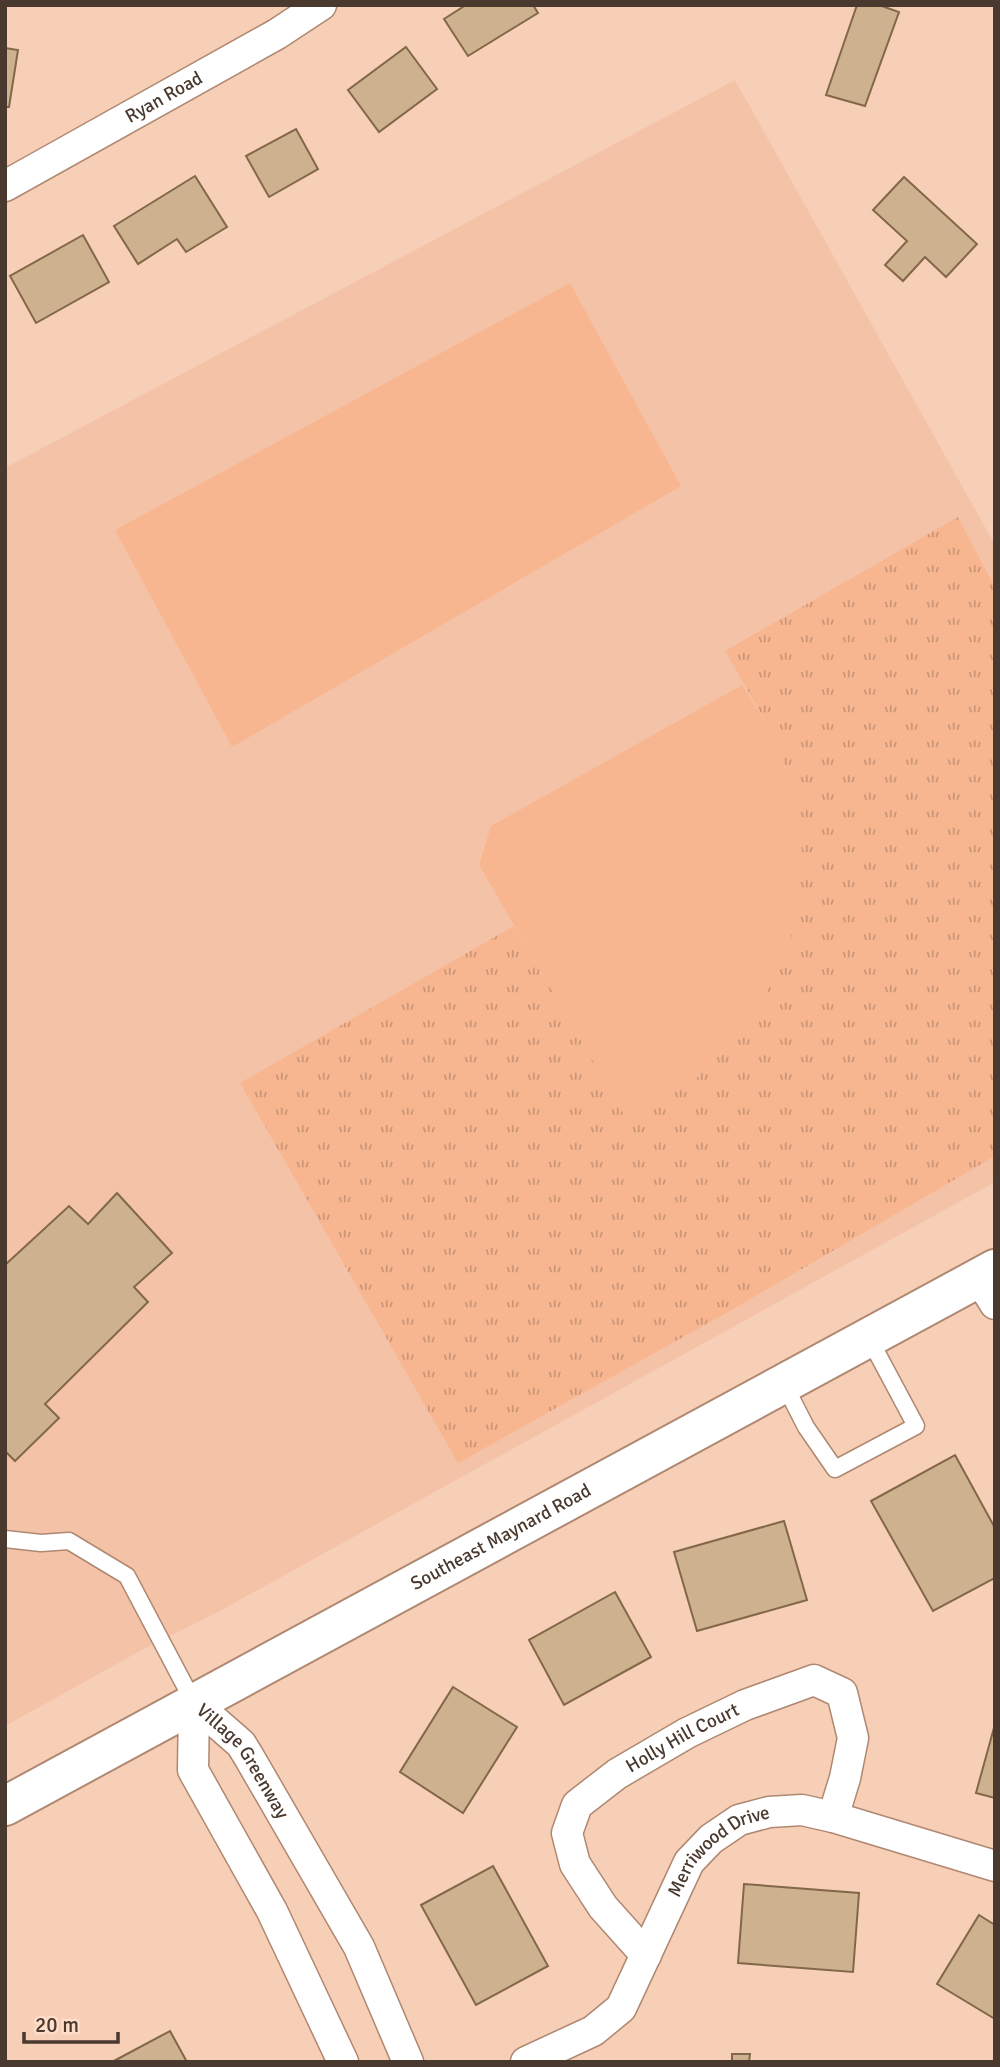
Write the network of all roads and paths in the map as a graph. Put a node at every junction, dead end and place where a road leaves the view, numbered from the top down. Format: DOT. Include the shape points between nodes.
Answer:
graph roads {
  1 [pos="321,5"];
  2 [pos="5,186"];
  3 [pos="990,1284"];
  4 [pos="869,1337"];
  5 [pos="784,1384"];
  6 [pos="5,1539"];
  7 [pos="194,1703"];
  8 [pos="5,1806"];
  9 [pos="833,1817"];
  10 [pos="995,1866"];
  11 [pos="646,1955"];
  12 [pos="343,2062"];
  13 [pos="408,2062"];
  14 [pos="526,2062"];
  1 -- 2 [label="street, Ryan Road"];
  3 -- 4 [label="main road, Southeast Maynard Road"];
  4 -- 5 [label="main road, Southeast Maynard Road"];
  4 -- 5 [label="lane" via="916,1426 835,1469"];
  5 -- 7 [label="main road, Southeast Maynard Road"];
  6 -- 7 [label="lane" via="69,1541 127,1576"];
  7 -- 8 [label="main road, Southeast Maynard Road"];
  7 -- 12 [label="street, Village Greenway" via="193,1770 272,1911"];
  7 -- 13 [label="street, Village Greenway" via="241,1744 249,1757 359,1947"];
  9 -- 10 [label="street, Merriwood Drive"];
  9 -- 11 [label="street, Merriwood Drive" via="802,1810 769,1812 740,1820 711,1839 689,1862"];
  9 -- 11 [label="street, Holly Hill Court" via="853,1738 842,1693 814,1680 745,1705 617,1774 577,1805 567,1833 575,1864 603,1907"];
  11 -- 14 [label="street, Merriwood Drive" via="621,2008 593,2031"];
}
